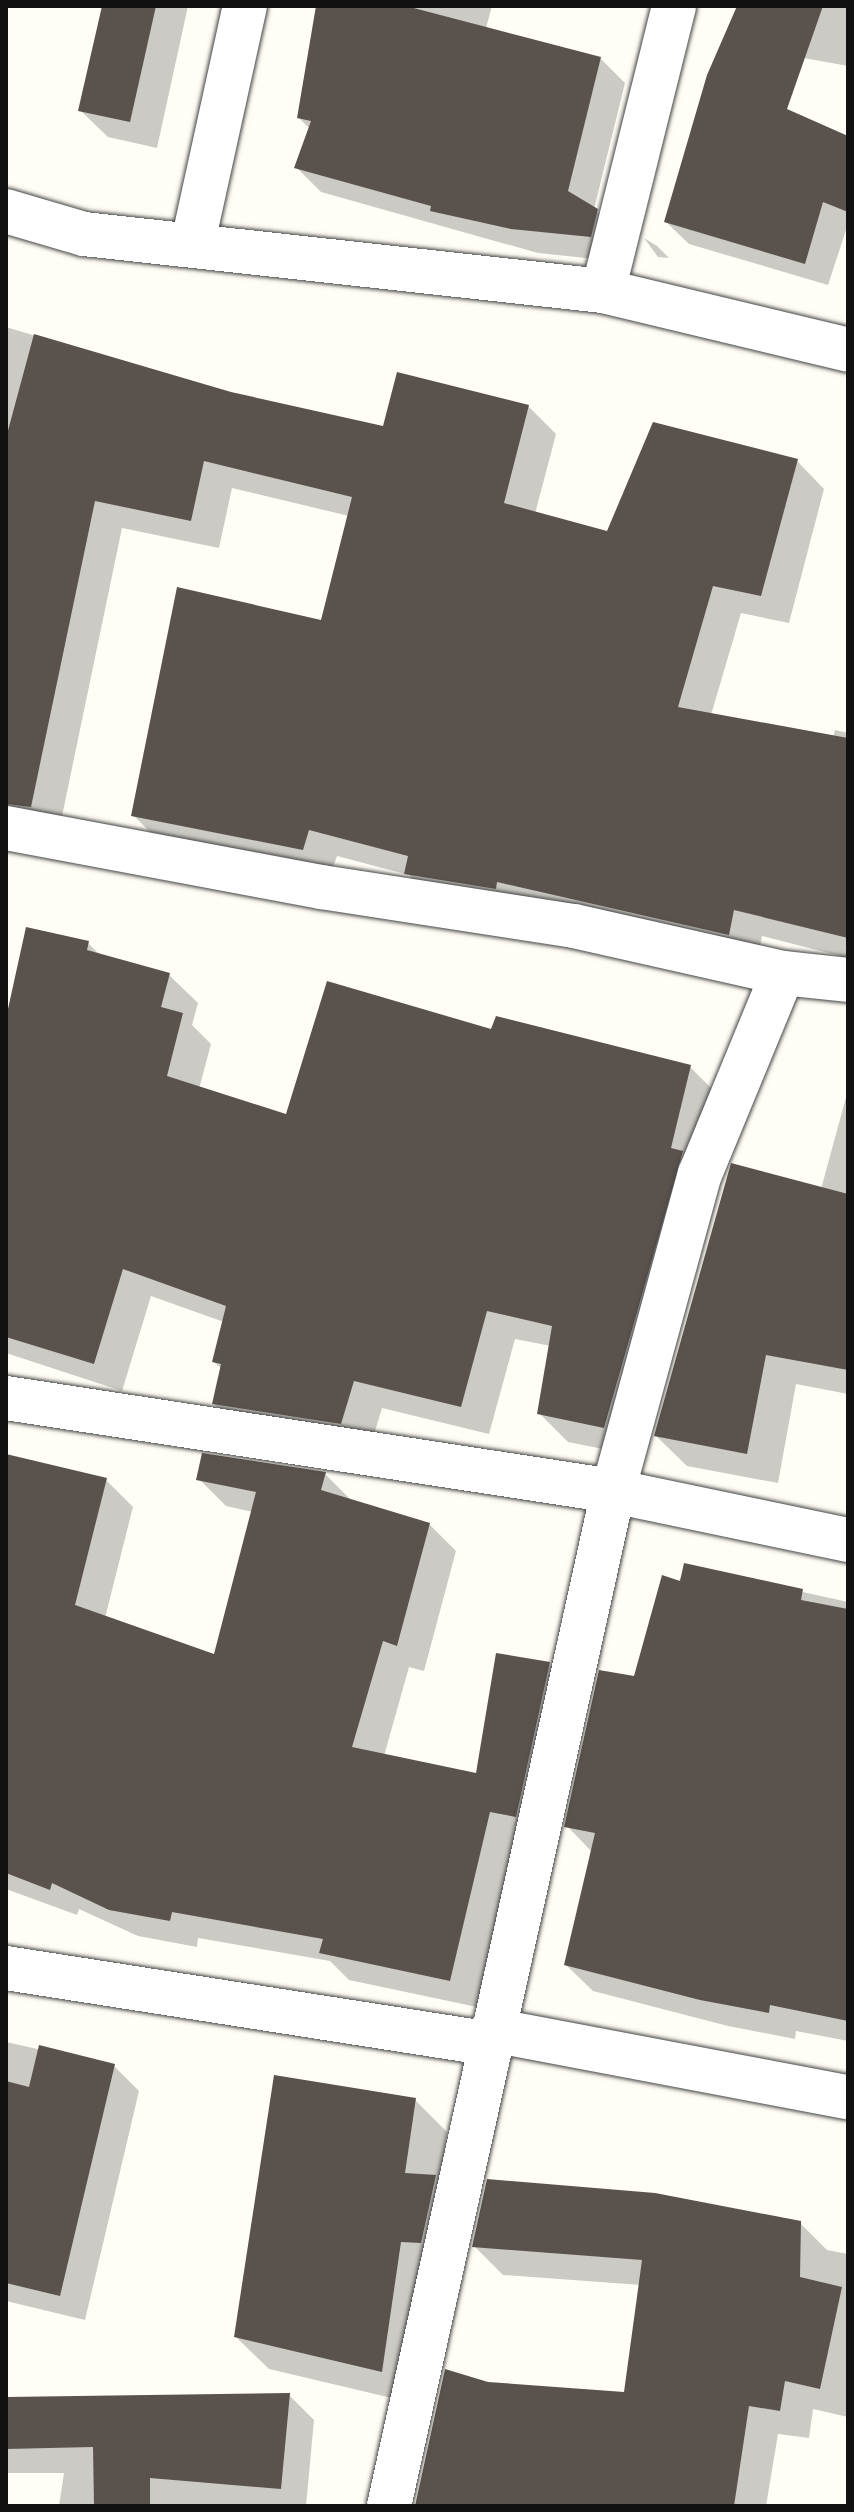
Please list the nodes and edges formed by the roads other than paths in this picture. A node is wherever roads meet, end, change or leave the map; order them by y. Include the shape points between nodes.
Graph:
1 (245, 6) edge
2 (674, 6) edge
3 (6, 211) edge
4 (193, 242) junction
5 (603, 291) junction
6 (848, 350) edge
7 (6, 828) edge
8 (783, 973) junction
9 (848, 980) edge
10 (6, 1398) edge
11 (613, 1491) junction
12 (848, 1540) edge
13 (6, 1968) edge
14 (491, 2037) junction
15 (848, 2097) edge
16 (389, 2506) edge

1 - 4 street
2 - 5 street
3 - 4 street via 84,234
4 - 5 street
5 - 6 street
7 - 8 street via 322,887 574,926
8 - 9 street
8 - 11 street via 700,1174
10 - 11 street
11 - 12 street
11 - 14 street
13 - 14 street
14 - 15 street
14 - 16 street

